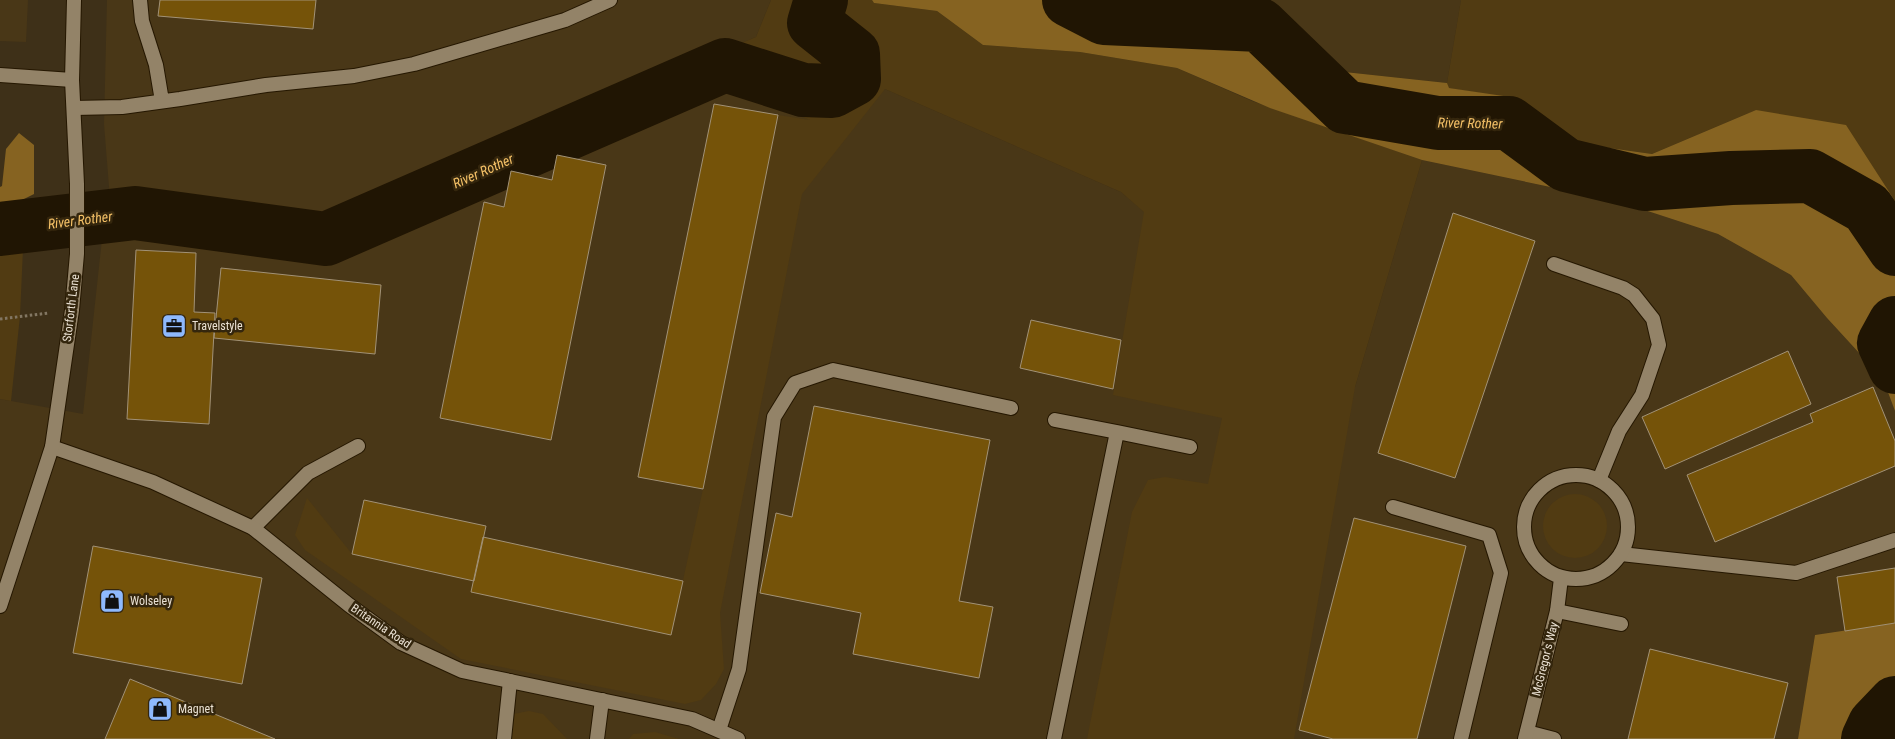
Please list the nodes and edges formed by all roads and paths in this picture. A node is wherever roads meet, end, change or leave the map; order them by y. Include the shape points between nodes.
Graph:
1 (74, 0) edge
2 (140, 0) edge
3 (610, 0) edge
4 (0, 75) edge
5 (72, 80) junction
6 (162, 101) junction
7 (74, 108) junction
8 (1554, 264) dead end
9 (72, 310) junction
10 (0, 318) edge
11 (1011, 408) dead end
12 (1055, 420) dead end
13 (1117, 432) junction
14 (358, 446) dead end
15 (52, 447) junction
16 (1190, 447) dead end
17 (1599, 480) junction
18 (1393, 507) dead end
19 (253, 528) junction
20 (1895, 540) edge
21 (1621, 554) junction
22 (1561, 578) junction
23 (0, 606) edge
24 (1557, 611) junction
25 (1621, 624) dead end
26 (510, 681) junction
27 (602, 700) junction
28 (719, 730) junction
29 (1526, 735) edge
30 (504, 739) edge
31 (597, 739) edge
32 (738, 739) edge
33 (1054, 739) edge
34 (1460, 739) edge
35 (1554, 739) edge

1 - 5 street, Storforth Lane
2 - 6 street via 142,21 156,65
3 - 6 street via 565,20 414,64 354,76
4 - 5 street
5 - 7 street, Storforth Lane
6 - 7 street via 122,107
7 - 9 street, Storforth Lane via 77,254
8 - 17 street via 1623,288 1634,295 1653,319 1659,345 1642,395 1619,432
9 - 10 path
9 - 15 street, Storforth Lane
11 - 28 street via 832,370 795,383 774,416 738,669
12 - 13 street
13 - 16 street
13 - 33 street
14 - 19 street via 308,473
15 - 19 street, Britannia Road via 153,482
15 - 23 street, Storforth Lane
17 - 21 street via 1613,490 1623,504 1628,520 1628,538
17 - 22 street via 1582,475 1564,476 1548,482 1526,508 1523,526 1529,551 1546,571
18 - 34 street via 1490,535 1501,573
19 - 26 street, Britannia Road via 401,643 462,671
20 - 21 street via 1796,573
21 - 22 street via 1610,568 1595,576 1578,580
22 - 24 street, McGregor's Way
24 - 25 street
24 - 29 street, McGregor's Way
26 - 27 street, Britannia Road
26 - 30 street
27 - 28 street, Britannia Road via 692,719
27 - 31 street
28 - 32 street, Britannia Road
29 - 35 street

